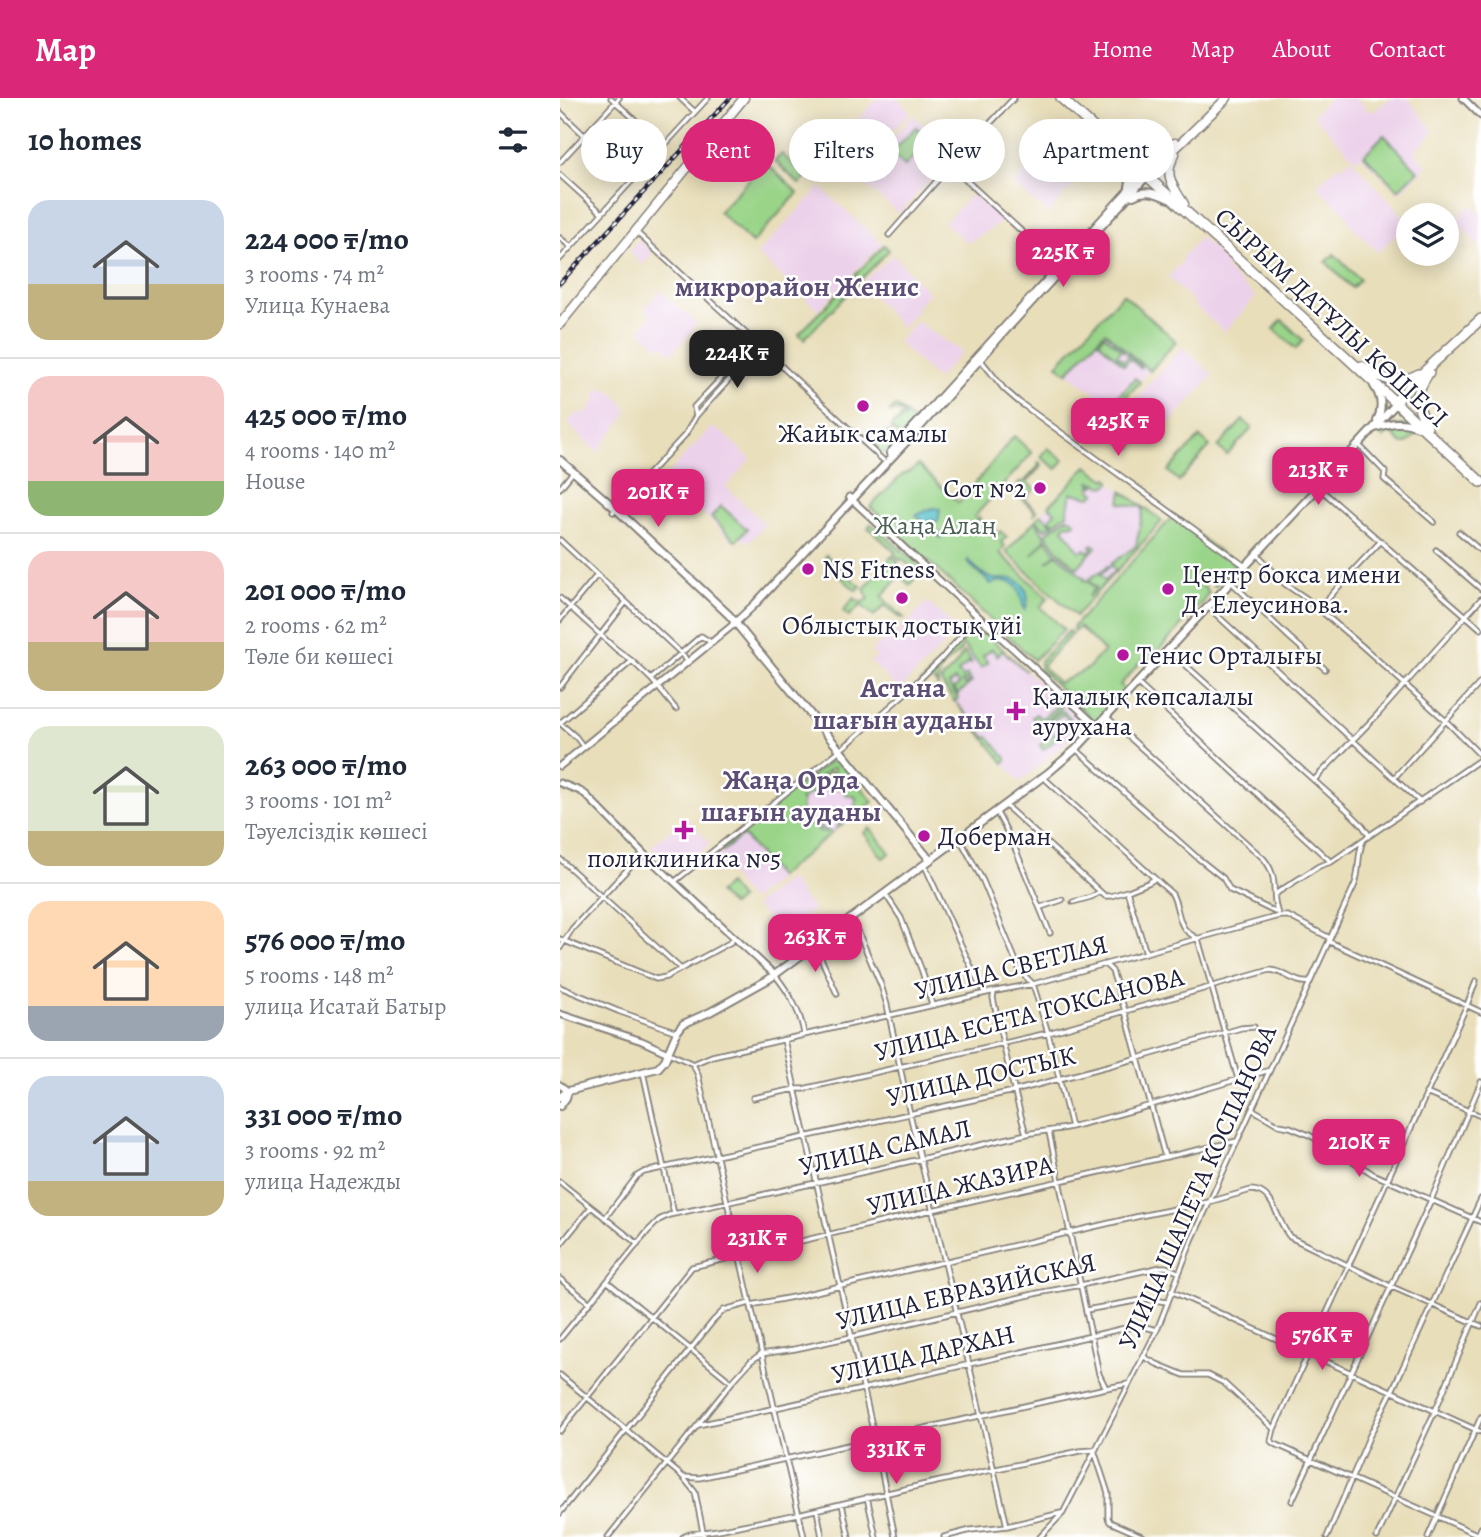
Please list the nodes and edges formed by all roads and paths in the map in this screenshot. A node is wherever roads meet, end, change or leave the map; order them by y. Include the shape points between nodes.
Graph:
1 (680, 98) edge
2 (708, 98) edge
3 (744, 98) edge
4 (1014, 98) edge
5 (1064, 98) edge
6 (1221, 98) edge
7 (1227, 98) edge
8 (1463, 98) edge
9 (615, 99) edge
10 (560, 112) edge
11 (695, 112) junction
12 (1481, 116) edge
13 (598, 119) edge
14 (636, 119) edge
15 (994, 119) edge
16 (1087, 119) edge
17 (581, 133) edge
18 (1187, 137) junction
19 (581, 139) edge
20 (667, 143) edge
21 (1175, 143) edge
22 (1174, 149) edge
23 (560, 162) edge
24 (560, 176) edge
25 (631, 182) edge
26 (936, 182) edge
27 (968, 182) edge
28 (1131, 182) edge
29 (1139, 182) edge
30 (1157, 182) edge
31 (1124, 199) junction
32 (1182, 205) junction
33 (602, 213) junction
34 (635, 231) junction
35 (889, 234) dead end
36 (560, 238) edge
37 (571, 247) junction
38 (560, 258) edge
39 (1061, 267) junction
40 (1481, 319) edge
41 (560, 324) edge
42 (1477, 326) edge
43 (755, 342) junction
44 (760, 346) junction
45 (1448, 352) junction
46 (978, 358) junction
47 (1359, 366) junction
48 (1427, 371) junction
49 (1397, 403) junction
50 (696, 416) junction
51 (1426, 428) junction
52 (1373, 429) junction
53 (1358, 444) junction
54 (885, 461) junction
55 (560, 462) edge
56 (573, 472) junction
57 (1481, 476) edge
58 (1481, 482) edge
59 (1319, 487) junction
60 (560, 488) edge
61 (850, 498) junction
62 (614, 510) junction
63 (1434, 522) dead end
64 (1459, 532) dead end
65 (560, 540) edge
66 (1381, 541) junction
67 (1436, 550) dead end
68 (1481, 551) edge
69 (1256, 554) junction
70 (1245, 566) junction
71 (597, 575) junction
72 (1231, 582) junction
73 (1481, 589) edge
74 (560, 598) edge
75 (1481, 599) edge
76 (626, 602) junction
77 (570, 607) junction
78 (1208, 607) junction
79 (1319, 609) junction
80 (978, 616) junction
81 (1466, 616) junction
82 (560, 620) edge
83 (734, 623) junction
84 (1481, 629) edge
85 (600, 635) junction
86 (709, 641) junction
87 (1169, 650) junction
88 (681, 653) junction
89 (632, 661) junction
90 (687, 661) junction
91 (1325, 669) dead end
92 (1481, 682) edge
93 (1138, 684) junction
94 (1403, 684) junction
95 (656, 686) junction
96 (560, 687) edge
97 (676, 709) dead end
98 (1107, 717) junction
99 (1446, 721) junction
100 (560, 723) edge
101 (1098, 727) junction
102 (1352, 740) junction
103 (582, 745) junction
104 (1076, 750) junction
105 (838, 751) junction
106 (1481, 757) edge
107 (560, 765) edge
108 (1043, 777) junction
109 (1394, 778) junction
110 (1314, 780) junction
111 (560, 783) edge
112 (1420, 802) junction
113 (1005, 804) junction
114 (996, 811) junction
115 (1369, 835) junction
116 (960, 839) junction
117 (1363, 841) junction
118 (643, 854) junction
119 (560, 859) edge
120 (927, 862) junction
121 (1331, 862) junction
122 (1154, 879) junction
123 (674, 882) junction
124 (1128, 891) junction
125 (1100, 892) junction
126 (885, 893) junction
127 (1275, 894) junction
128 (602, 897) junction
129 (1062, 900) dead end
130 (1073, 902) dead end
131 (1040, 908) junction
132 (1278, 914) junction
133 (852, 918) junction
134 (1050, 933) dead end
135 (562, 939) edge
136 (734, 939) junction
137 (1198, 939) junction
138 (1330, 942) junction
139 (815, 945) junction
140 (560, 948) edge
141 (1146, 953) junction
142 (1105, 964) junction
143 (680, 968) junction
144 (775, 975) junction
145 (1476, 981) dead end
146 (1310, 982) junction
147 (1032, 984) junction
148 (560, 987) edge
149 (1211, 987) junction
150 (994, 992) junction
151 (837, 993) dead end
152 (986, 993) junction
153 (932, 1005) junction
154 (1467, 1005) junction
155 (1125, 1011) junction
156 (1481, 1012) edge
157 (560, 1014) edge
158 (890, 1016) junction
159 (1254, 1027) dead end
160 (677, 1032) junction
161 (1048, 1033) junction
162 (1225, 1033) junction
163 (804, 1035) junction
164 (784, 1040) junction
165 (1003, 1044) junction
166 (668, 1053) junction
167 (1138, 1058) junction
168 (693, 1064) junction
169 (900, 1068) junction
170 (1270, 1070) junction
171 (643, 1072) junction
172 (1059, 1079) junction
173 (1238, 1079) junction
174 (1481, 1082) edge
175 (560, 1085) edge
176 (794, 1089) junction
177 (568, 1091) junction
178 (1014, 1091) junction
179 (1426, 1093) junction
180 (560, 1097) edge
181 (753, 1098) dead end
182 (1151, 1105) junction
183 (560, 1106) edge
184 (1252, 1110) junction
185 (1468, 1110) junction
186 (910, 1114) junction
187 (1481, 1116) edge
188 (1071, 1127) junction
189 (1049, 1132) junction
190 (1026, 1134) junction
191 (806, 1136) junction
192 (1237, 1141) junction
193 (716, 1156) junction
194 (1165, 1157) junction
195 (921, 1160) junction
196 (664, 1167) junction
197 (1387, 1181) junction
198 (560, 1182) edge
199 (817, 1182) junction
200 (1059, 1182) junction
201 (1481, 1199) edge
202 (1431, 1200) junction
203 (727, 1202) junction
204 (1209, 1202) junction
205 (591, 1207) junction
206 (932, 1210) junction
207 (674, 1214) junction
208 (605, 1218) junction
209 (1473, 1218) junction
210 (1481, 1222) edge
211 (1070, 1233) junction
212 (828, 1235) junction
213 (638, 1244) junction
214 (560, 1245) edge
215 (740, 1256) junction
216 (945, 1262) junction
217 (1349, 1266) junction
218 (1178, 1272) junction
219 (560, 1279) edge
220 (608, 1282) junction
221 (1081, 1285) junction
222 (1390, 1286) junction
223 (839, 1287) junction
224 (1171, 1292) junction
225 (1168, 1302) junction
226 (590, 1303) junction
227 (1481, 1303) edge
228 (751, 1304) junction
229 (1433, 1304) junction
230 (1086, 1310) junction
231 (957, 1311) junction
232 (650, 1317) junction
233 (1472, 1322) junction
234 (1481, 1326) edge
235 (1157, 1330) junction
236 (851, 1337) junction
237 (1092, 1337) junction
238 (560, 1339) edge
239 (691, 1349) junction
240 (1309, 1353) junction
241 (761, 1354) junction
242 (1144, 1356) junction
243 (970, 1364) junction
244 (1351, 1372) junction
245 (560, 1375) edge
246 (732, 1382) junction
247 (1128, 1384) junction
248 (1106, 1388) junction
249 (862, 1389) junction
250 (1392, 1391) junction
251 (587, 1397) junction
252 (774, 1408) junction
253 (1435, 1410) junction
254 (982, 1416) junction
255 (1481, 1417) edge
256 (698, 1425) junction
257 (1274, 1429) junction
258 (1475, 1429) junction
259 (626, 1430) junction
260 (560, 1431) edge
261 (1481, 1432) edge
262 (875, 1439) junction
263 (1094, 1450) junction
264 (785, 1458) junction
265 (1312, 1459) junction
266 (667, 1463) junction
267 (994, 1469) junction
268 (683, 1477) junction
269 (1352, 1477) junction
270 (885, 1494) junction
271 (867, 1497) junction
272 (1395, 1497) junction
273 (1293, 1501) dead end
274 (842, 1504) junction
275 (817, 1510) junction
276 (560, 1513) edge
277 (1063, 1513) junction
278 (798, 1514) junction
279 (1437, 1516) junction
280 (1007, 1526) junction
281 (1481, 1528) edge
282 (703, 1535) edge
283 (1480, 1536) edge
284 (608, 1537) edge
285 (683, 1537) edge
286 (804, 1537) edge
287 (822, 1537) edge
288 (849, 1537) edge
289 (876, 1537) edge
290 (895, 1537) edge
291 (944, 1537) edge
292 (1040, 1537) edge
293 (1144, 1537) edge
294 (1327, 1537) edge
295 (1377, 1537) edge
296 (1428, 1537) edge

1 - 11 street
2 - 11 street
3 - 34 main road
4 - 15 street
5 - 16 highway, СЫРЫМ ДАТҰЛЫ КӨШЕСІ
6 - 21 main road
7 - 18 main road
8 - 12 street
9 - 13 street
9 - 14 street
10 - 17 street
11 - 20 street
18 - 22 main road
18 - 32 main road via 1171,161 1169,173
19 - 23 street
24 - 33 street
25 - 33 street
26 - 35 street
27 - 39 street
28 - 31 main road
29 - 31 main road
30 - 32 highway, СЫРЫМ ДАТҰЛЫ КӨШЕСІ
31 - 32 main road via 1151,192
31 - 39 main road
32 - 47 highway, СЫРЫМ ДАТҰЛЫ КӨШЕСІ
33 - 37 street
34 - 41 main road
34 - 43 street
36 - 37 street
37 - 38 street
39 - 46 main road
40 - 42 highway
42 - 45 highway
42 - 45 highway
43 - 44 street
43 - 50 street via 694,407
44 - 50 street
44 - 54 street
45 - 48 highway
46 - 54 main road
46 - 70 street via 1017,400
47 - 48 highway via 1397,382
47 - 49 highway, СЫРЫМ ДАТҰЛЫ КӨШЕСІ
47 - 52 main road via 1381,400
48 - 49 highway
48 - 51 highway via 1417,399
49 - 51 highway, СЫРЫМ ДАТҰЛЫ КӨШЕСІ
49 - 52 main road
50 - 62 street via 685,435
51 - 52 main road via 1400,422
51 - 57 highway, СЫРЫМ ДАТҰЛЫ КӨШЕСІ
51 - 58 highway, СЫРЫМ ДАТҰЛЫ КӨШЕСІ
52 - 53 main road
53 - 59 main road
53 - 63 street via 1385,472 1384,479
54 - 61 main road
55 - 56 main road
56 - 60 street
56 - 62 main road
59 - 66 street
59 - 69 main road
61 - 80 street
61 - 83 main road
62 - 83 main road
64 - 68 street
65 - 71 street
66 - 79 street
66 - 81 street
67 - 73 street
69 - 70 main road
69 - 79 street
70 - 72 main road
71 - 76 street
71 - 77 street
72 - 78 main road
72 - 91 street
74 - 77 street
75 - 81 street
76 - 85 street
76 - 88 street
77 - 82 street
77 - 85 street
78 - 87 main road
78 - 102 street
79 - 94 street
80 - 101 street
80 - 105 street via 922,678
81 - 84 street
81 - 94 street
83 - 86 street
83 - 90 street
83 - 105 main road
85 - 89 street
85 - 96 street
86 - 88 street via 701,636
86 - 90 street
87 - 93 main road
87 - 110 street
88 - 90 street
88 - 95 street
89 - 95 street
89 - 100 street
90 - 95 street
92 - 99 street
93 - 98 main road
93 - 121 street
94 - 99 street
94 - 102 street
95 - 97 street
95 - 103 street
95 - 107 street
98 - 101 main road
98 - 127 street via 1264,859
99 - 106 street
99 - 109 street
100 - 103 street
101 - 104 main road
102 - 109 street
102 - 110 street
103 - 107 street
104 - 108 main road
104 - 132 street via 1223,878 1230,890
105 - 120 main road
105 - 123 street
106 - 112 street
108 - 113 main road
108 - 122 street
109 - 112 street
110 - 115 street
111 - 118 street via 585,794
112 - 115 street
113 - 114 main road
113 - 125 street
114 - 116 main road
114 - 131 street
115 - 117 street
116 - 120 main road
116 - 147 street via 983,881 1020,971
117 - 121 street
117 - 138 street, УЛИЦА ШАПЕТА КОСПАНОВА via 1355,884
118 - 123 street
118 - 128 street
119 - 128 street
120 - 126 main road
120 - 152 street
121 - 127 street
122 - 124 street
122 - 137 street via 1172,894 1180,921
123 - 136 street
124 - 125 street via 1111,896
124 - 141 street
125 - 130 street
126 - 133 main road
126 - 153 street via 901,918
127 - 132 street
128 - 135 street
128 - 143 street
129 - 131 street
131 - 134 street
132 - 137 street, УЛИЦА СВЕТЛАЯ
132 - 138 street
133 - 139 main road
133 - 158 street
135 - 140 street
135 - 143 street via 656,979
136 - 143 street
136 - 144 street
137 - 141 street, УЛИЦА СВЕТЛАЯ
137 - 149 street
138 - 146 street, УЛИЦА ШАПЕТА КОСПАНОВА
138 - 154 street
139 - 144 main road
139 - 151 street
141 - 142 street, УЛИЦА СВЕТЛАЯ
142 - 147 street, УЛИЦА СВЕТЛАЯ
142 - 155 street via 1112,971
144 - 160 main road via 688,1021
144 - 163 street via 793,1002
145 - 154 street
146 - 149 street, УЛИЦА ЕСЕТА ТОКСАНОВА via 1301,983 1270,970
146 - 170 street, УЛИЦА ШАПЕТА КОСПАНОВА
147 - 150 street, УЛИЦА СВЕТЛАЯ
147 - 161 street
148 - 160 street
149 - 155 street, УЛИЦА ЕСЕТА ТОКСАНОВА
149 - 162 street
150 - 152 street, УЛИЦА СВЕТЛАЯ
150 - 165 street
152 - 153 street, УЛИЦА СВЕТЛАЯ
153 - 158 street, УЛИЦА СВЕТЛАЯ
154 - 156 street
154 - 179 street
155 - 161 street, УЛИЦА ЕСЕТА ТОКСАНОВА
155 - 167 street
157 - 166 street
158 - 163 street, УЛИЦА СВЕТЛАЯ
158 - 169 street
159 - 162 street, УЛИЦА ДОСТЫК
160 - 166 main road
161 - 165 street, УЛИЦА ЕСЕТА ТОКСАНОВА
161 - 172 street
162 - 167 street, УЛИЦА ДОСТЫК
162 - 173 street
163 - 164 street, УЛИЦА СВЕТЛАЯ
164 - 168 street, УЛИЦА СВЕТЛАЯ
164 - 176 street
165 - 169 street, УЛИЦА ЕСЕТА ТОКСАНОВА
165 - 178 street
166 - 168 street
166 - 171 main road via 658,1068
167 - 172 street, УЛИЦА ДОСТЫК
167 - 182 street
168 - 193 street
169 - 176 street, УЛИЦА ЕСЕТА ТОКСАНОВА
169 - 186 street
170 - 173 street, УЛИЦА САМАЛ
170 - 184 street, УЛИЦА ШАПЕТА КОСПАНОВА
171 - 177 main road
171 - 196 street
172 - 178 street, УЛИЦА ДОСТЫК
172 - 188 street
173 - 182 street, УЛИЦА САМАЛ
174 - 185 street
175 - 177 street
176 - 181 street, УЛИЦА ЕСЕТА ТОКСАНОВА
176 - 191 street
177 - 180 main road
177 - 183 main road
178 - 186 street, УЛИЦА ДОСТЫК
178 - 190 street
179 - 185 street
179 - 197 street
182 - 188 street, УЛИЦА САМАЛ
182 - 194 street
184 - 192 street, УЛИЦА ШАПЕТА КОСПАНОВА
184 - 197 street via 1333,1148
185 - 187 street
185 - 202 street
186 - 191 street, УЛИЦА ДОСТЫК
186 - 195 street
188 - 189 street, УЛИЦА САМАЛ
189 - 190 street, УЛИЦА САМАЛ
189 - 200 street
190 - 195 street, УЛИЦА САМАЛ
191 - 193 street, УЛИЦА ДОСТЫК
191 - 199 street
192 - 194 street, УЛИЦА ЖАЗИРА
192 - 204 street, УЛИЦА ШАПЕТА КОСПАНОВА
193 - 196 street, УЛИЦА ДОСТЫК
193 - 203 street
194 - 200 street, УЛИЦА ЖАЗИРА
195 - 199 street, УЛИЦА САМАЛ
195 - 206 street
196 - 207 street
196 - 208 street, УЛИЦА ДОСТЫК via 638,1175
197 - 202 street
197 - 217 street
198 - 205 street
199 - 203 street, УЛИЦА САМАЛ
199 - 212 street
200 - 206 street, УЛИЦА ЖАЗИРА
200 - 211 street
201 - 209 street
202 - 209 street
202 - 222 street
203 - 207 street, УЛИЦА САМАЛ
203 - 215 street
204 - 211 street
204 - 217 street via 1258,1190 1290,1237
204 - 218 street, УЛИЦА ШАПЕТА КОСПАНОВА
205 - 208 street
205 - 214 street
206 - 212 street, УЛИЦА ЖАЗИРА
206 - 216 street
207 - 213 street, УЛИЦА САМАЛ via 659,1220
208 - 213 street
209 - 210 street
209 - 229 street
211 - 216 street
211 - 221 street
212 - 215 street, УЛИЦА ЖАЗИРА
212 - 223 street
213 - 220 street, УЛИЦА САМАЛ
215 - 228 street
215 - 232 street, УЛИЦА ЖАЗИРА via 692,1267
216 - 223 street
216 - 231 street
217 - 222 street
217 - 240 street
218 - 221 street, УЛИЦА ЕВРАЗИЙСКАЯ via 1161,1266
218 - 224 street, УЛИЦА ШАПЕТА КОСПАНОВА
219 - 226 street
220 - 226 street, УЛИЦА САМАЛ
220 - 232 street
221 - 230 street
221 - 231 street, УЛИЦА ЕВРАЗИЙСКАЯ
222 - 229 street
222 - 244 street
223 - 228 street
223 - 236 street
224 - 225 street, УЛИЦА ШАПЕТА КОСПАНОВА
224 - 240 street
225 - 230 street via 1147,1299
225 - 235 street, УЛИЦА ШАПЕТА КОСПАНОВА
226 - 238 street, УЛИЦА САМАЛ
227 - 233 street
228 - 239 street via 724,1310
228 - 241 street
229 - 233 street
229 - 250 street
230 - 237 street
231 - 236 street, УЛИЦА ЕВРАЗИЙСКАЯ
231 - 243 street
232 - 239 street
232 - 251 street, УЛИЦА ЖАЗИРА
233 - 234 street
233 - 253 street
235 - 237 street, УЛИЦА ДАРХАН via 1141,1326
235 - 242 street, УЛИЦА ШАПЕТА КОСПАНОВА
236 - 241 street, УЛИЦА ЕВРАЗИЙСКАЯ
236 - 249 street
237 - 243 street, УЛИЦА ДАРХАН
237 - 248 street
239 - 246 street
239 - 259 street
240 - 244 street
240 - 257 street
241 - 246 street
241 - 252 street
242 - 247 street, УЛИЦА ШАПЕТА КОСПАНОВА
242 - 257 street via 1184,1375 1208,1375 1224,1383
243 - 249 street, УЛИЦА ДАРХАН
243 - 254 street
244 - 250 street
244 - 265 street
245 - 251 street
246 - 256 street
247 - 248 street
247 - 263 street, УЛИЦА ШАПЕТА КОСПАНОВА
248 - 254 street
249 - 252 street, УЛИЦА ДАРХАН
249 - 262 street
250 - 253 street
250 - 269 street
251 - 259 street
251 - 260 street, УЛИЦА ЖАЗИРА
252 - 256 street, УЛИЦА ДАРХАН
252 - 264 street
253 - 258 street
253 - 272 street
254 - 262 street
254 - 267 street
255 - 258 street
256 - 266 street
257 - 265 street via 1273,1443
258 - 261 street
258 - 279 street
259 - 266 street
259 - 276 street
262 - 264 street
262 - 270 street
263 - 267 street
263 - 277 street, УЛИЦА ШАПЕТА КОСПАНОВА
263 - 293 street via 1108,1493 1110,1522
264 - 268 street via 699,1478
264 - 278 street
265 - 269 street
265 - 273 street
266 - 268 street
266 - 284 street
267 - 270 street
267 - 280 street
268 - 282 street via 695,1492
269 - 272 street
269 - 294 street
270 - 271 street
270 - 290 street
271 - 274 street
271 - 289 street
272 - 279 street
272 - 295 street
274 - 275 street
274 - 288 street
275 - 278 street
275 - 287 street
277 - 280 street
277 - 292 street, УЛИЦА ШАПЕТА КОСПАНОВА
278 - 282 street
278 - 286 street
279 - 283 street
279 - 296 street
280 - 291 street
281 - 283 street
282 - 285 street

